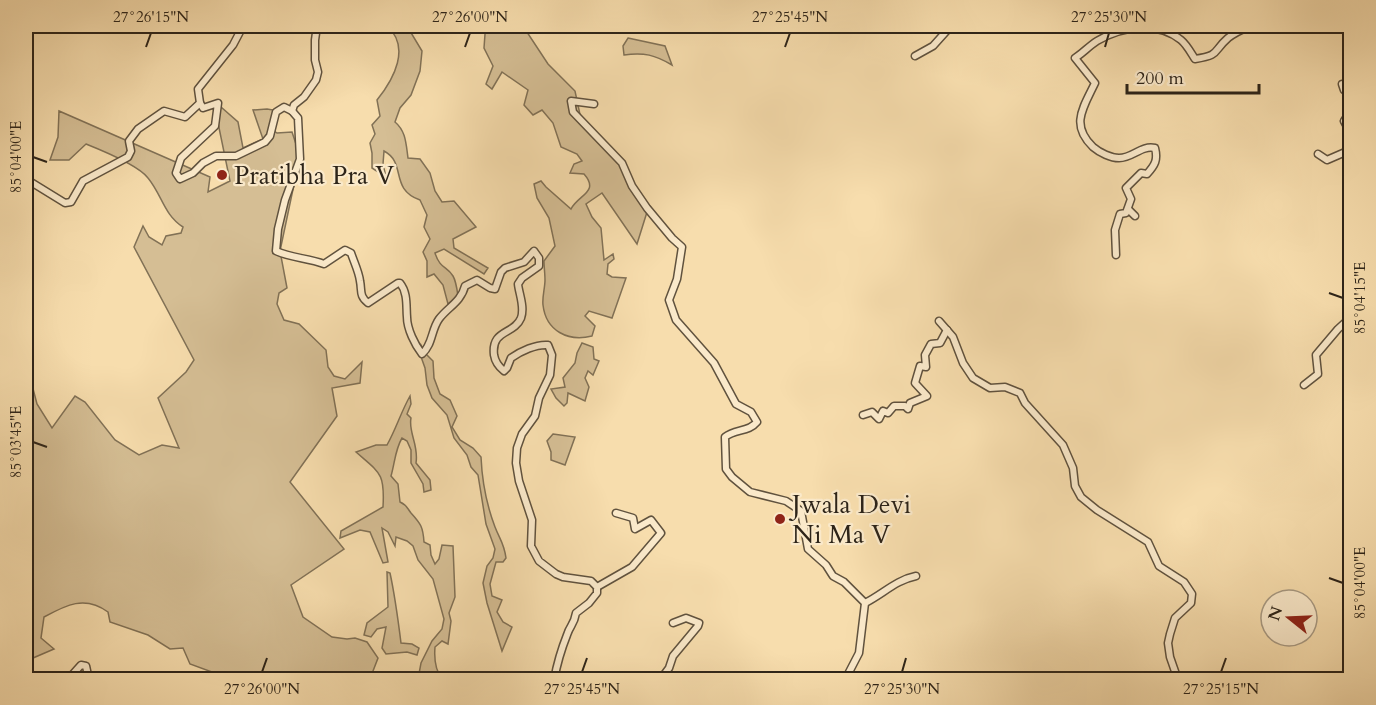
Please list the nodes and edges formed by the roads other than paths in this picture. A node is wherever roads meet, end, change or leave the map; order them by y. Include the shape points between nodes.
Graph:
1 (243, 26) edge
2 (317, 26) edge
3 (951, 26) edge
4 (1250, 26) edge
5 (915, 56) dead end
6 (1342, 84) dead end
7 (1350, 94) edge
8 (200, 103) junction
9 (594, 104) dead end
10 (292, 111) junction
11 (1350, 112) edge
12 (1350, 132) edge
13 (1350, 150) edge
14 (1318, 154) dead end
15 (26, 179) edge
16 (1128, 209) junction
17 (1135, 216) dead end
18 (1116, 255) dead end
19 (1350, 318) edge
20 (939, 321) dead end
21 (947, 330) junction
22 (1304, 386) dead end
23 (863, 415) dead end
24 (616, 513) dead end
25 (916, 576) dead end
26 (597, 587) junction
27 (865, 603) junction
28 (673, 623) dead end
29 (26, 674) edge
30 (37, 680) edge
31 (63, 680) edge
32 (89, 680) edge
33 (554, 680) edge
34 (660, 680) edge
35 (845, 680) edge
36 (1178, 680) edge

1 - 8 street via 198,89
2 - 10 street via 316,80
3 - 5 street via 933,46
4 - 16 street via 1227,39 1216,54 1205,58 1195,59 1183,41 1156,27 1126,29 1096,41 1075,58 1095,83 1079,121 1083,136 1102,154 1120,158 1147,146 1155,148 1155,165 1126,188 1131,199
6 - 7 street
8 - 10 street via 203,108 218,103 215,126 181,158 176,173 180,179 216,156 236,156 265,142 276,112 284,107
8 - 15 street via 185,117 164,111 138,129 129,141 128,157 83,181 71,202 65,203
9 - 27 street via 570,101 573,112 622,163 647,208 682,247 669,300 676,320 714,363 736,404 751,412 757,422 725,436 726,469 750,492 786,501 801,511 808,549
10 - 26 street via 298,118 300,159 285,200 276,251 324,264 345,250 351,253 362,298 368,303 400,284 405,289 416,347 422,354 431,343 437,321 462,297 465,286 477,280 495,289 505,268 524,262 534,251 539,258 539,266 518,284 522,317 494,343 495,357 504,371 517,354 542,344 551,348 548,381 536,416 517,448 519,481 531,520 531,546 539,561 556,574 591,581
11 - 12 street via 1344,121
13 - 14 street via 1327,160
16 - 17 street
16 - 18 street via 1120,214 1115,230
19 - 22 street via 1316,355 1318,374
20 - 21 street
21 - 23 street via 940,343 931,344 925,355 926,367 920,366 915,383 927,396 910,403 908,409 894,406 888,413 883,411 879,419 872,412
21 - 36 street via 973,378 990,388 1005,387 1020,393 1025,404 1063,445 1082,497 1148,542 1159,566 1184,582 1192,594 1191,603 1175,618 1168,643
24 - 26 street via 633,518 635,529 651,520 661,533 632,567
25 - 27 street via 897,582
26 - 33 street via 589,603 576,613 558,658
27 - 35 street via 860,653
28 - 34 street via 686,618 699,623
29 - 30 street
31 - 32 street via 81,665 86,666

